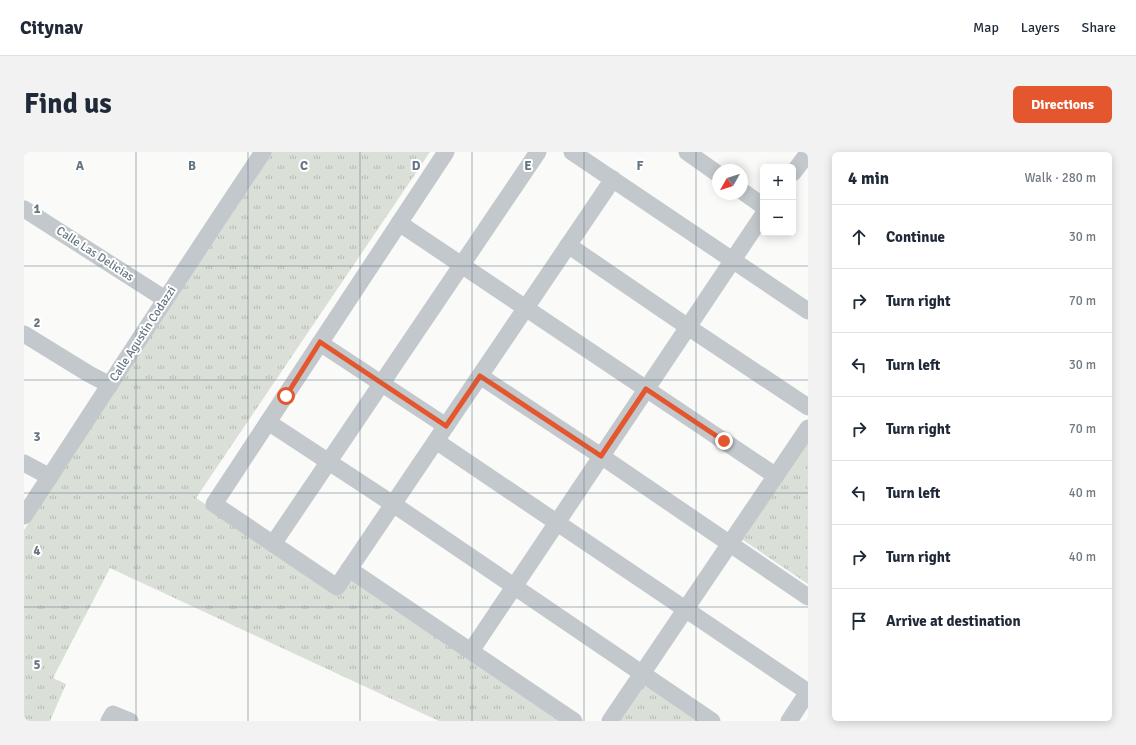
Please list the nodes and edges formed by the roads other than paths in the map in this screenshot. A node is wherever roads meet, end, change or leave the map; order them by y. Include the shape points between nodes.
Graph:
1 (263, 152) edge
2 (446, 152) edge
3 (538, 152) edge
4 (572, 152) edge
5 (687, 152) edge
6 (805, 154) edge
7 (796, 169) edge
8 (712, 170) edge
9 (613, 179) junction
10 (748, 195) edge
11 (760, 204) edge
12 (24, 209) edge
13 (760, 220) edge
14 (399, 223) junction
15 (568, 245) junction
16 (733, 260) junction
17 (462, 265) junction
18 (165, 299) junction
19 (526, 307) junction
20 (808, 312) edge
21 (688, 327) junction
22 (24, 334) edge
23 (320, 342) junction
24 (480, 376) junction
25 (382, 384) junction
26 (110, 385) junction
27 (646, 389) junction
28 (808, 407) edge
29 (268, 422) junction
30 (446, 426) junction
31 (808, 428) edge
32 (436, 441) junction
33 (601, 456) junction
34 (329, 462) junction
35 (24, 463) edge
36 (776, 476) junction
37 (50, 477) junction
38 (393, 504) junction
39 (24, 516) edge
40 (557, 522) junction
41 (273, 544) junction
42 (730, 544) junction
43 (349, 569) junction
44 (514, 586) junction
45 (808, 597) edge
46 (685, 610) junction
47 (471, 651) junction
48 (642, 673) junction
49 (808, 692) edge
50 (109, 721) edge
51 (130, 721) edge
52 (574, 721) edge
53 (610, 721) edge
54 (712, 721) edge
55 (789, 721) edge

1 - 18 street, Calle Agustín Codazzi
2 - 14 street
3 - 17 street
4 - 9 street
5 - 8 street
6 - 7 street
9 - 15 street
9 - 16 street
10 - 11 street
12 - 18 street, Calle Las Delicias
13 - 16 street
14 - 17 street
14 - 23 street
15 - 19 street
15 - 21 street
16 - 20 street
16 - 21 street
17 - 19 street
17 - 25 street
18 - 26 street, Calle Agustín Codazzi
19 - 24 street
19 - 27 street
21 - 27 street
21 - 28 street
22 - 26 street
23 - 25 street
23 - 29 street
24 - 30 street
24 - 33 street
25 - 30 street
25 - 34 street
26 - 37 street, Calle Agustín Codazzi
27 - 33 street
27 - 36 street
29 - 34 street
29 - 41 street via 214,504
30 - 32 street
31 - 36 street
32 - 38 street
32 - 40 street
33 - 40 street
33 - 42 street
34 - 38 street
34 - 41 street
35 - 37 street
36 - 42 street
37 - 39 street, Calle Agustín Codazzi
38 - 43 street
38 - 44 street
40 - 44 street
40 - 46 street
41 - 43 street via 337,586
42 - 45 street
42 - 46 street
43 - 47 street
44 - 47 street
44 - 48 street
46 - 48 street
46 - 49 street
47 - 52 street
48 - 53 street
48 - 54 street
49 - 55 street
50 - 51 street via 113,714

